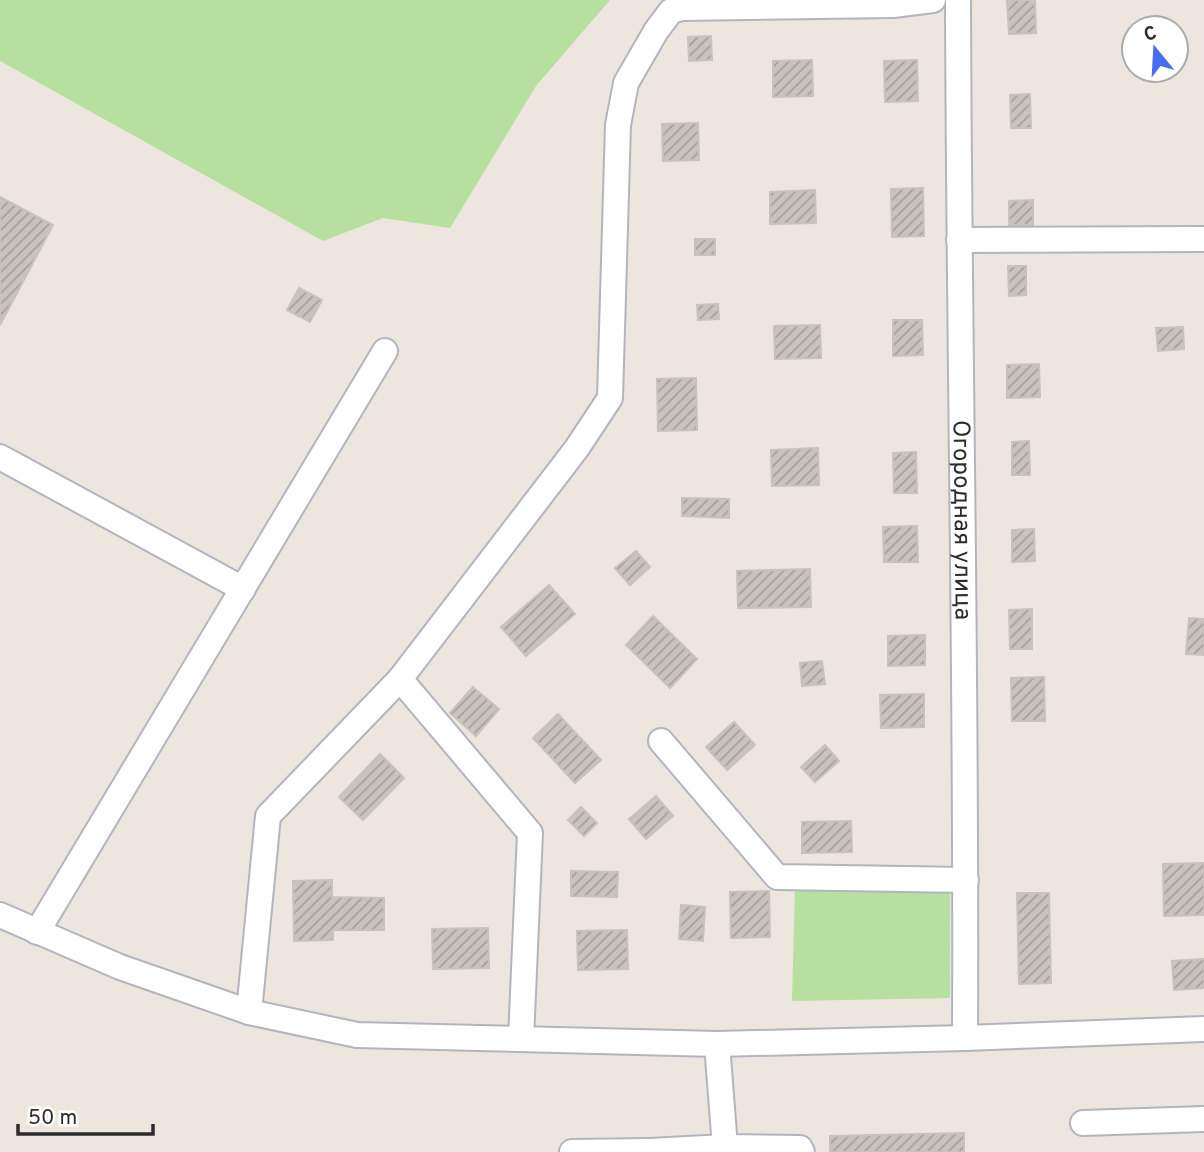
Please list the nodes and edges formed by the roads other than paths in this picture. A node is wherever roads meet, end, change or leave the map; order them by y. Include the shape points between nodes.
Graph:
1 (933, 0) edge
2 (958, 0) edge
3 (1204, 239) edge
4 (959, 240) junction
5 (386, 351) dead end
6 (0, 457) edge
7 (243, 589) junction
8 (400, 679) junction
9 (661, 741) dead end
10 (966, 880) junction
11 (0, 915) edge
12 (37, 932) junction
13 (249, 1012) junction
14 (1204, 1029) edge
15 (965, 1038) junction
16 (521, 1039) junction
17 (717, 1045) junction
18 (1204, 1119) edge
19 (1083, 1123) dead end
20 (725, 1150) edge
21 (650, 1151) edge
22 (572, 1152) edge
23 (802, 1152) edge

1 - 8 street via 893,5 693,6 671,11 626,83 618,125 610,398
2 - 4 street, Огородная улица
3 - 4 street
4 - 10 street, Огородная улица
5 - 7 street
6 - 7 street
7 - 12 street
8 - 13 street via 268,816
8 - 16 street via 530,833
9 - 10 street via 777,877
10 - 15 street, Огородная улица
11 - 12 street
12 - 13 street
13 - 16 street via 357,1035
14 - 15 street
15 - 17 street
16 - 17 street
17 - 20 street
18 - 19 street
20 - 21 street
20 - 23 street via 800,1148
21 - 22 street

